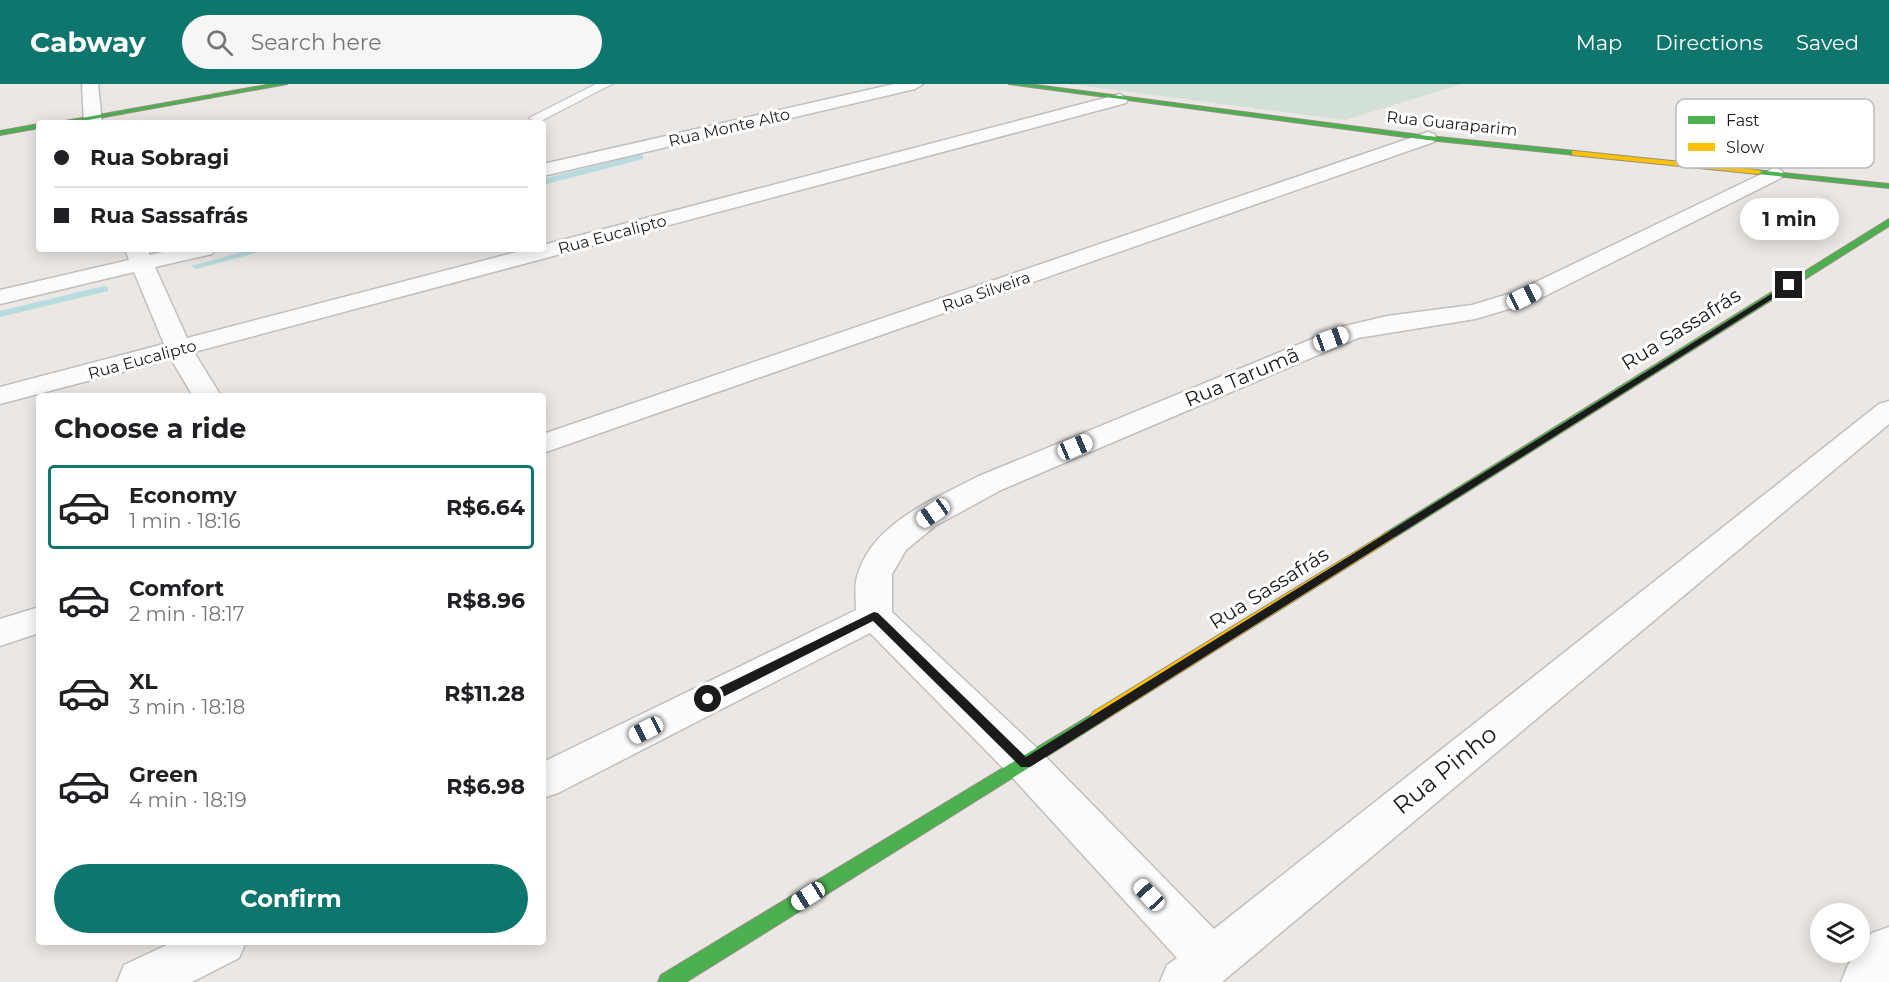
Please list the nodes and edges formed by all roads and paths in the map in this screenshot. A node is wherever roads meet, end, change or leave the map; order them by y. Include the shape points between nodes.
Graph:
1 (90, 84) edge
2 (284, 84) edge
3 (606, 84) edge
4 (915, 84) edge
5 (1012, 84) edge
6 (1120, 99) junction
7 (536, 118) dead end
8 (92, 120) edge
9 (36, 127) edge
10 (0, 133) edge
11 (1428, 138) junction
12 (1676, 164) edge
13 (1716, 168) edge
14 (546, 169) edge
15 (1774, 174) junction
16 (1889, 186) edge
17 (1889, 222) edge
18 (546, 251) edge
19 (176, 252) edge
20 (544, 252) edge
21 (138, 256) edge
22 (0, 297) edge
23 (179, 349) junction
24 (205, 393) edge
25 (0, 396) edge
26 (1889, 410) edge
27 (546, 443) edge
28 (874, 616) junction
29 (36, 620) edge
30 (0, 633) edge
31 (1025, 763) junction
32 (546, 780) edge
33 (216, 945) edge
34 (1889, 949) edge
35 (1198, 971) edge
36 (142, 982) edge
37 (668, 982) edge
38 (1866, 982) edge

1 - 8 street
2 - 8 street
3 - 7 lane
4 - 14 street, Rua Monte Alto
5 - 6 street, Rua Guaraparim
6 - 11 street, Rua Guaraparim
6 - 18 street, Rua Eucalipto
9 - 10 street
11 - 12 street, Rua Guaraparim
11 - 27 street, Rua Silveira
13 - 15 street, Rua Guaraparim
15 - 16 street, Rua Guaraparim
15 - 28 street, Rua Tarumã via 1524,297 1475,312 1350,332 990,483 933,513 887,551 874,576
17 - 31 street, Rua Sassafrás
19 - 21 street
20 - 23 street, Rua Eucalipto
21 - 22 street
21 - 23 street
23 - 24 street
23 - 25 street, Rua Eucalipto
26 - 35 street, Rua Pinho
28 - 31 street, Rua Pinho
28 - 32 street
29 - 30 street
31 - 35 street, Rua Pinho
31 - 37 street, Rua Sassafrás
33 - 36 street
34 - 38 street

